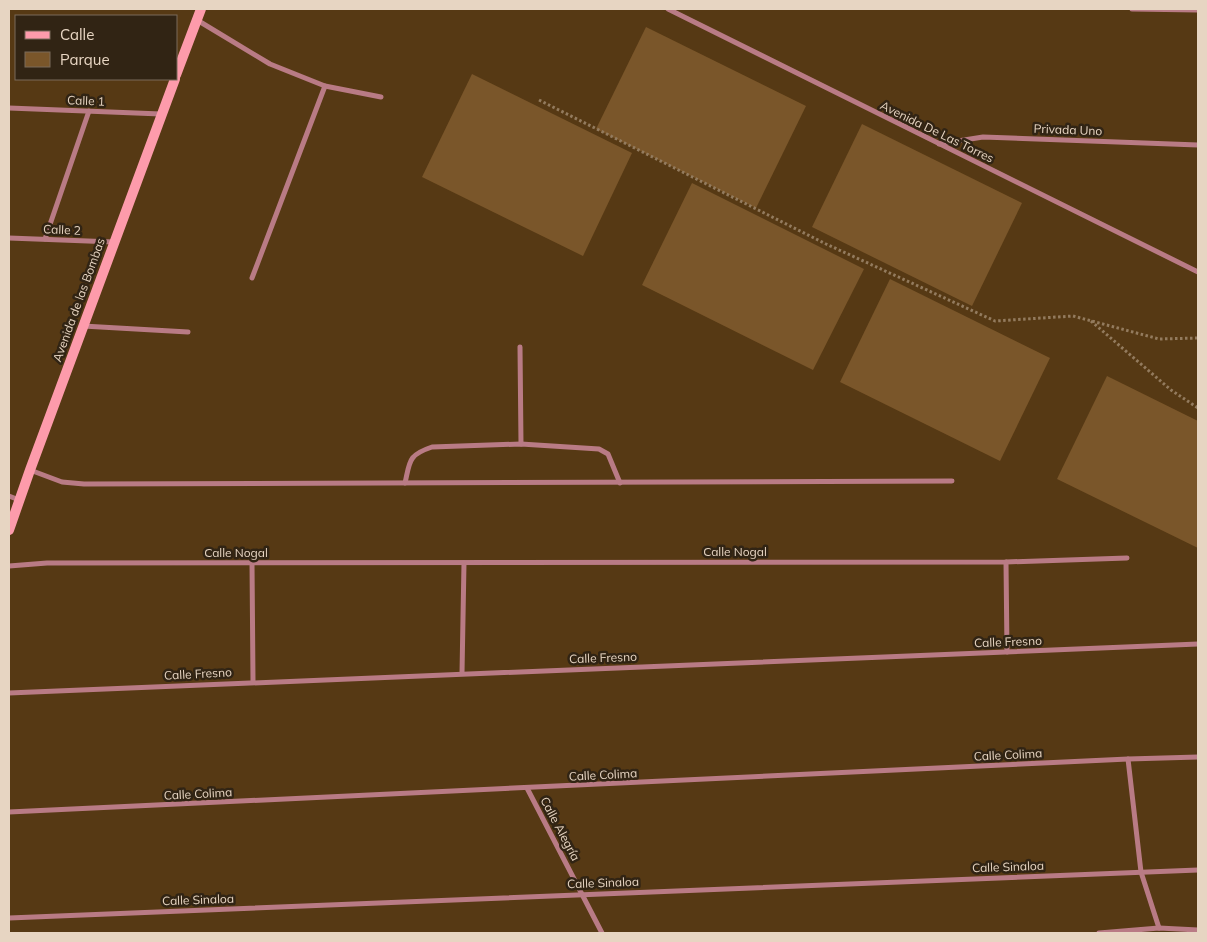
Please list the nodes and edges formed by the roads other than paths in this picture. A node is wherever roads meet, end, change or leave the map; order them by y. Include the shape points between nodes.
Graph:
1 (201, 9) edge
2 (672, 9) edge
3 (1132, 9) edge
4 (1198, 10) edge
5 (197, 20) junction
6 (178, 70) edge
7 (175, 80) edge
8 (325, 86) junction
9 (381, 97) dead end
10 (9, 108) edge
11 (89, 111) junction
12 (162, 114) junction
13 (938, 144) junction
14 (1198, 145) edge
15 (9, 238) edge
16 (45, 239) junction
17 (114, 242) junction
18 (1198, 272) edge
19 (252, 278) dead end
20 (83, 326) junction
21 (188, 332) dead end
22 (520, 347) dead end
23 (521, 444) junction
24 (30, 470) junction
25 (952, 481) dead end
26 (620, 482) junction
27 (406, 483) junction
28 (9, 496) edge
29 (20, 500) junction
30 (9, 530) edge
31 (1127, 558) dead end
32 (1006, 562) junction
33 (464, 563) junction
34 (252, 564) junction
35 (9, 566) edge
36 (1198, 644) edge
37 (1007, 652) junction
38 (462, 673) junction
39 (253, 681) junction
40 (9, 693) edge
41 (1198, 757) edge
42 (1128, 759) junction
43 (527, 788) junction
44 (9, 812) edge
45 (1198, 870) edge
46 (1141, 872) junction
47 (583, 894) junction
48 (9, 918) edge
49 (1159, 928) junction
50 (1195, 932) edge
51 (602, 933) edge
52 (1099, 933) edge

1 - 5 main road
2 - 13 street, Avenida De Las Torres
3 - 4 street
5 - 6 main road
5 - 8 street via 270,64
7 - 12 main road, Avenida de las Bombas
8 - 9 street
8 - 19 street
10 - 11 street, Calle 1
11 - 12 street, Calle 1
11 - 16 street
12 - 17 main road, Avenida de las Bombas
13 - 14 street, Privada Uno via 983,137
13 - 18 street, Avenida De Las Torres
15 - 16 street, Calle 2
16 - 17 street, Calle 2
17 - 20 main road, Avenida de las Bombas
20 - 21 street
20 - 24 main road, Avenida de las Bombas
22 - 23 street
23 - 26 street via 599,449 612,460
23 - 27 street via 432,447 420,451 411,459
24 - 27 street via 62,482 84,484
24 - 29 main road, Avenida de las Bombas
25 - 26 street
26 - 27 street
28 - 29 street
29 - 30 main road, Avenida de las Bombas
31 - 32 street, Calle Nogal
32 - 33 street, Calle Nogal
32 - 37 street
33 - 34 street, Calle Nogal
33 - 38 street
34 - 35 street, Calle Nogal via 47,563
34 - 39 street
36 - 37 street, Calle Fresno
37 - 38 street, Calle Fresno
38 - 39 street, Calle Fresno
39 - 40 street, Calle Fresno
41 - 42 street, Calle Colima
42 - 43 street, Calle Colima
42 - 46 street
43 - 44 street, Calle Colima
43 - 47 street, Calle Alegría
45 - 46 street, Calle Sinaloa
46 - 47 street, Calle Sinaloa
46 - 49 street
47 - 48 street, Calle Sinaloa
47 - 51 street, Calle Alegría
49 - 50 street
49 - 52 street

